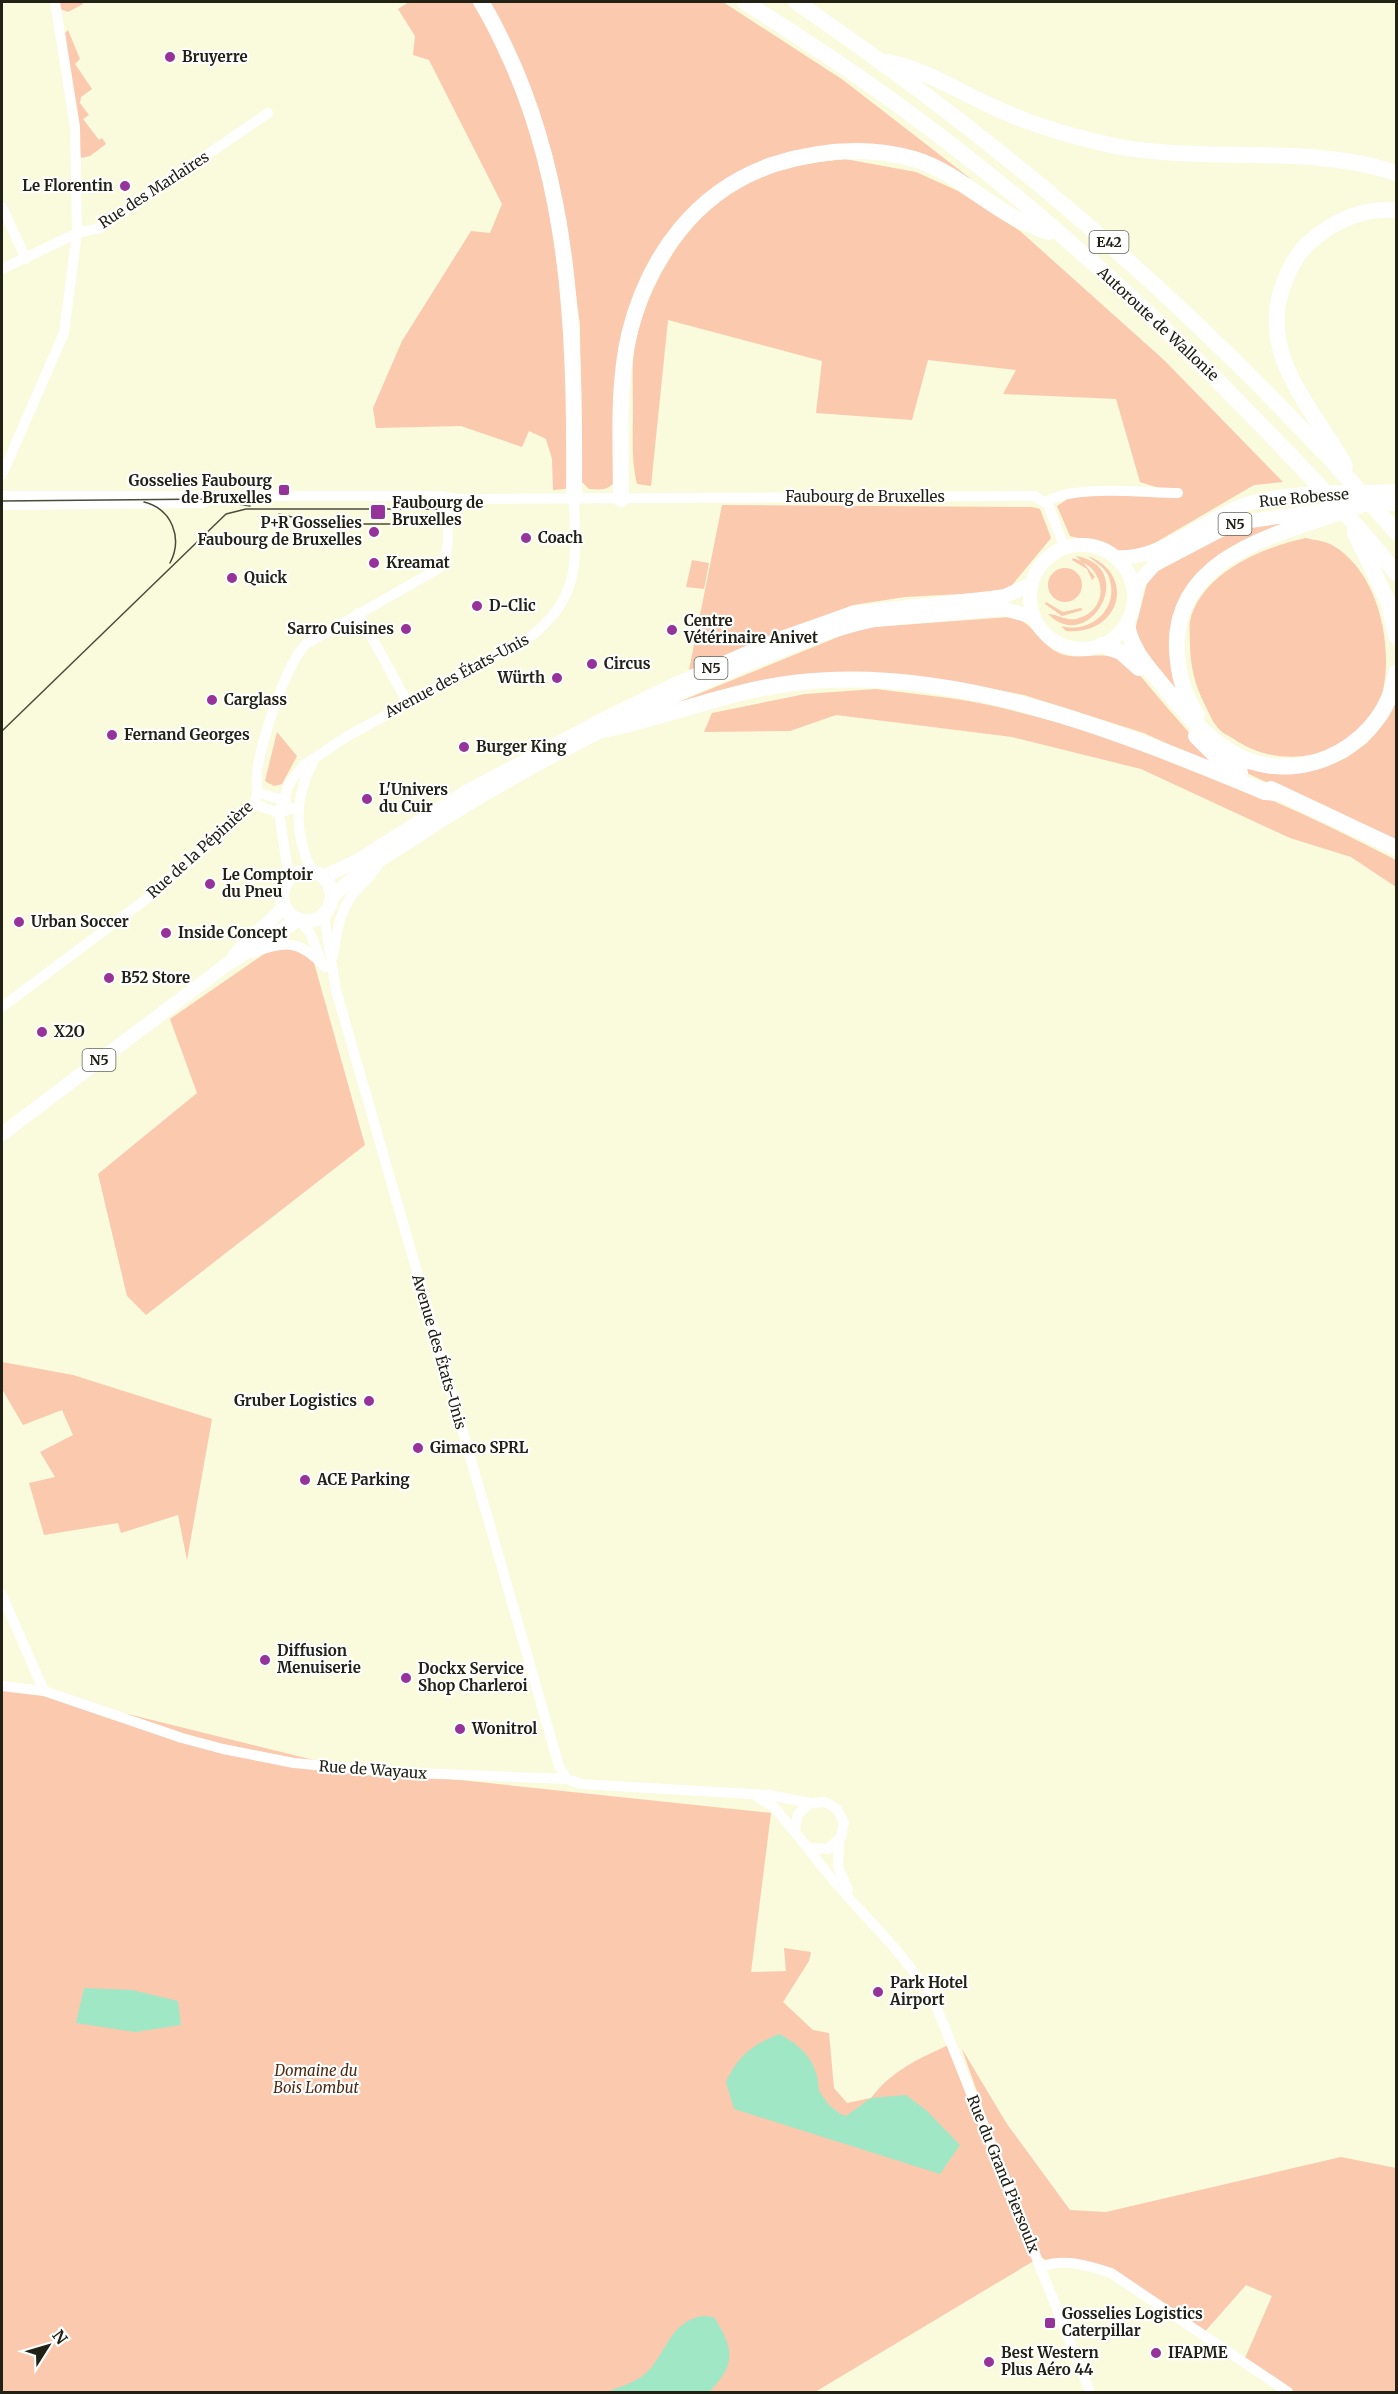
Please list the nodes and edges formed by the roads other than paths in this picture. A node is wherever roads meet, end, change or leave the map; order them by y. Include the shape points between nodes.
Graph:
1 (55, 2) edge
2 (481, 2) edge
3 (745, 2) edge
4 (796, 2) edge
5 (882, 61) junction
6 (268, 113) dead end
7 (1396, 174) edge
8 (2, 207) edge
9 (1396, 210) edge
10 (77, 233) junction
11 (1066, 239) junction
12 (26, 259) junction
13 (2, 269) edge
14 (1325, 443) junction
15 (2, 475) edge
16 (1396, 491) edge
17 (1178, 494) dead end
18 (2, 496) edge
19 (215, 496) junction
20 (574, 499) junction
21 (621, 499) junction
22 (1046, 502) junction
23 (1396, 504) edge
24 (2, 505) edge
25 (1361, 505) junction
26 (438, 506) junction
27 (1396, 532) edge
28 (1065, 548) junction
29 (1116, 556) junction
30 (1374, 556) junction
31 (1396, 573) edge
32 (1032, 584) junction
33 (1135, 594) junction
34 (358, 614) junction
35 (1034, 617) junction
36 (1127, 625) junction
37 (1396, 636) edge
38 (1102, 645) junction
39 (1396, 673) edge
40 (408, 703) junction
41 (608, 729) junction
42 (1212, 738) junction
43 (314, 759) junction
44 (259, 793) junction
45 (1279, 793) junction
46 (283, 799) junction
47 (254, 804) junction
48 (297, 807) junction
49 (279, 813) junction
50 (1396, 848) edge
51 (381, 860) junction
52 (318, 874) junction
53 (290, 878) junction
54 (332, 898) junction
55 (284, 906) junction
56 (324, 916) junction
57 (299, 920) junction
58 (230, 962) junction
59 (328, 963) junction
60 (2, 1006) edge
61 (2, 1134) edge
62 (2, 1595) edge
63 (2, 1686) edge
64 (44, 1691) junction
65 (567, 1779) junction
66 (757, 1797) junction
67 (810, 1803) junction
68 (795, 1830) junction
69 (839, 1841) junction
70 (808, 1848) junction
71 (854, 1901) junction
72 (1040, 2267) junction
73 (1090, 2392) edge
74 (1288, 2392) edge

1 - 10 street via 75,127
2 - 20 highway via 525,93 554,190 571,317
3 - 11 highway, Autoroute de Wallonie / E42 via 867,82
4 - 5 highway, Autoroute de Wallonie / E42
5 - 7 highway via 919,69 1034,124 1114,145 1156,152 1320,158 1364,164
5 - 14 highway, Autoroute de Wallonie / E42 via 1067,206 1156,283
6 - 10 street, Rue des Marlaires via 100,228
8 - 12 street
9 - 14 highway via 1362,212 1324,230 1304,247 1289,268 1280,294 1276,322 1280,348 1288,372
10 - 12 street, Rue des Marlaires
10 - 15 street via 64,333
11 - 21 highway via 1019,220 953,176 915,159 883,153 820,153 755,171 719,192 691,214 668,243 652,269 629,337 622,390
11 - 30 highway, Autoroute de Wallonie / E42 via 1208,369 1345,513
12 - 13 street, Rue des Marlaires
14 - 27 highway via 1357,488
16 - 29 main road, Rue Robesse / N5 via 1266,500 1214,518 1147,554
17 - 22 street via 1078,492 1058,495
18 - 19 street, Faubourg de Bruxelles
19 - 24 street, Faubourg de Bruxelles via 203,503
19 - 26 street, Faubourg de Bruxelles
20 - 21 street, Faubourg de Bruxelles
20 - 26 street, Faubourg de Bruxelles
20 - 40 street, Avenue des États-Unis via 574,575 559,611 530,638
21 - 22 street, Faubourg de Bruxelles via 1029,496
22 - 28 street
23 - 25 main road, Rue Robesse / N5
25 - 33 main road, Rue Robesse / N5 via 1237,524 1154,566 1139,582
25 - 42 highway via 1256,541 1222,561 1193,594 1179,623 1178,661 1189,701
26 - 34 street, Rue de la Pépinière via 446,551 444,563
28 - 29 main road, N5 via 1094,546
28 - 32 main road via 1047,559
29 - 33 main road via 1132,580
30 - 31 highway
30 - 37 highway
32 - 35 main road
32 - 52 main road, N5 via 1005,596 852,613 784,637 602,720 468,791 369,855
33 - 36 main road, N5
34 - 40 street
34 - 44 street, Rue de la Pépinière via 306,644 294,656 278,695 257,774
35 - 38 main road via 1051,639 1063,645 1076,649
35 - 41 main road, N5 via 1015,610 993,609 856,623 732,671
36 - 38 main road
36 - 42 highway via 1141,658 1190,718
38 - 45 highway via 1128,657 1195,736 1221,760
39 - 42 highway via 1388,701 1368,732 1331,757 1308,765 1268,765 1242,758
40 - 43 street, Avenue des États-Unis via 336,742
41 - 45 highway via 742,692 793,683 855,679 914,683 1040,709 1173,754 1265,792
41 - 51 main road, N5 via 471,802
43 - 46 street, Avenue des États-Unis via 297,774
43 - 48 street, Avenue des États-Unis via 304,778
44 - 46 street
44 - 47 street, Rue de la Pépinière
45 - 50 highway
46 - 48 street
46 - 49 street, Avenue des États-Unis
47 - 49 street
47 - 60 street, Rue de la Pépinière via 145,900
48 - 49 street
48 - 52 street, Avenue des États-Unis via 304,854
49 - 53 street, Avenue des États-Unis
51 - 54 main road, N5 via 345,884
51 - 59 street via 341,915
52 - 53 main road, N5 via 301,872
52 - 54 main road via 329,884
53 - 55 main road via 282,891
54 - 56 main road, N5
55 - 57 main road
55 - 58 main road, N5 via 274,919 247,939
56 - 57 main road, N5
56 - 59 street, Avenue des États-Unis
57 - 58 main road, N5
57 - 59 street, Avenue des États-Unis
58 - 59 street via 270,946 293,944
58 - 61 main road, N5
59 - 65 street, Avenue des États-Unis via 555,1755
62 - 64 street
63 - 64 street, Rue de Wayaux
64 - 65 street, Rue de Wayaux via 182,1738 294,1763 389,1772
65 - 66 street, Rue de Wayaux via 581,1784
66 - 67 street, Rue de Wayaux via 777,1796
66 - 68 street via 774,1807
67 - 68 street via 798,1814
67 - 69 street via 825,1802 837,1809 844,1823
68 - 70 street
69 - 70 street via 821,1851
69 - 71 street, Rue du Grand Piersoulx via 838,1867
70 - 71 street, Rue du Grand Piersoulx via 826,1874
71 - 72 street, Rue du Grand Piersoulx via 937,2008
72 - 73 street
72 - 74 street, Rue du Grand Piersoulx via 1065,2262 1111,2273

